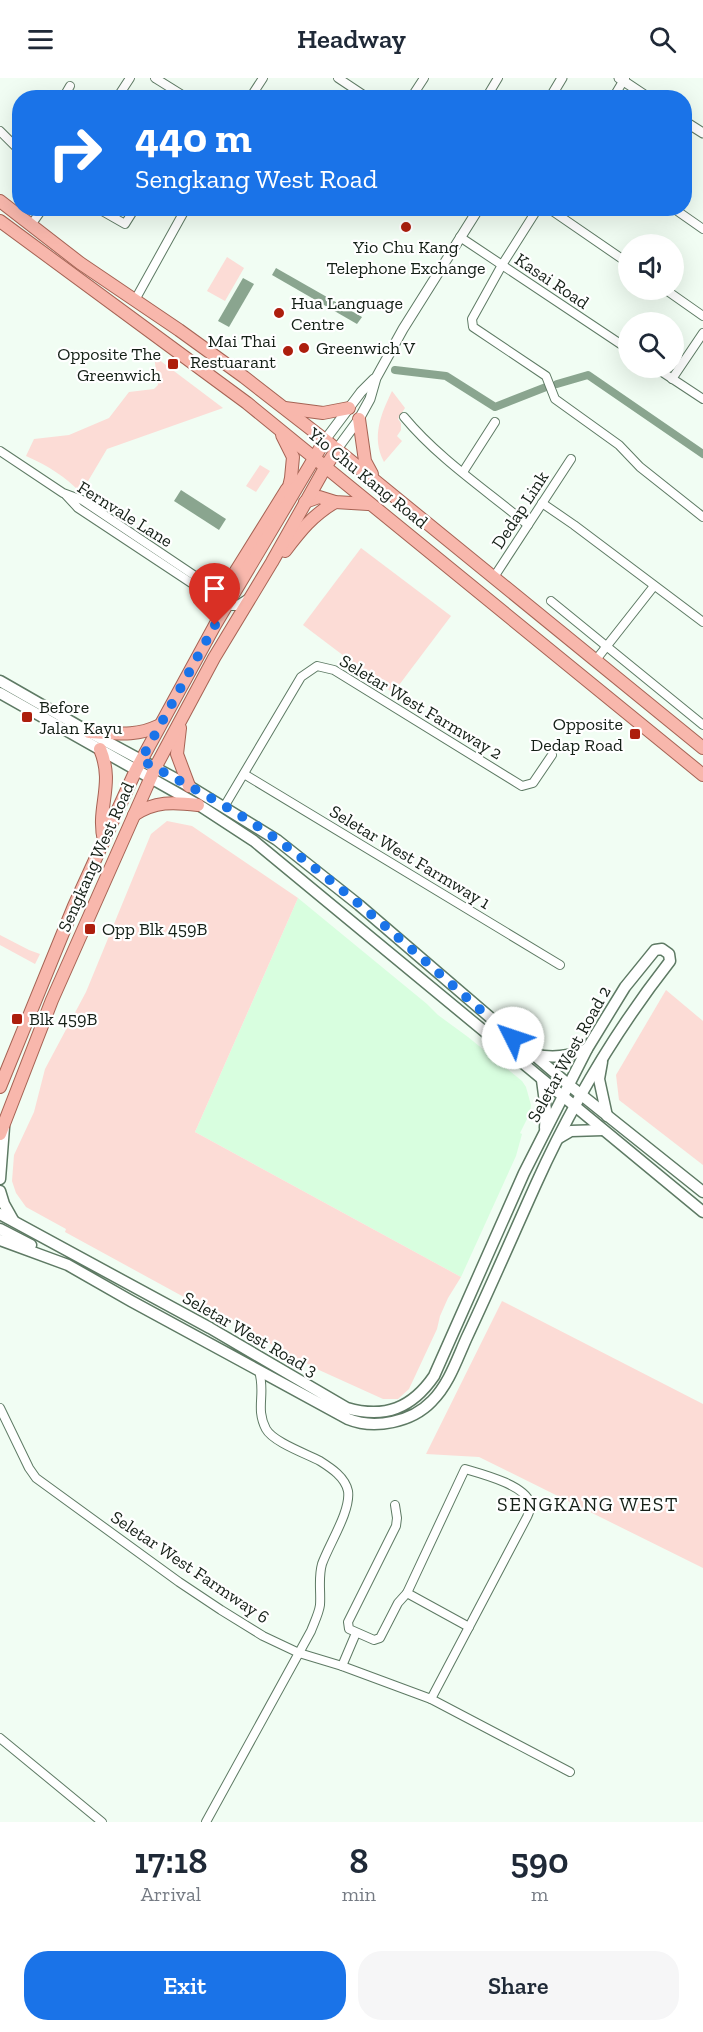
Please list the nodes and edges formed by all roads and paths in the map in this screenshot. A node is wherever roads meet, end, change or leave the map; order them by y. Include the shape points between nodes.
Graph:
1 (155, 78) edge
2 (338, 78) edge
3 (623, 79) edge
4 (347, 80) edge
5 (70, 86) dead end
6 (68, 90) edge
7 (174, 90) edge
8 (359, 90) edge
9 (638, 90) edge
10 (0, 131) edge
11 (12, 143) edge
12 (0, 201) edge
13 (12, 210) edge
14 (19, 216) edge
15 (37, 216) edge
16 (111, 216) edge
17 (130, 216) edge
18 (182, 216) edge
19 (473, 216) edge
20 (533, 216) edge
21 (560, 216) edge
22 (684, 216) edge
23 (0, 221) edge
24 (31, 225) junction
25 (703, 229) edge
26 (460, 237) junction
27 (618, 256) edge
28 (502, 265) junction
29 (135, 300) junction
30 (680, 300) edge
31 (703, 316) edge
32 (703, 333) edge
33 (618, 342) edge
34 (376, 378) junction
35 (672, 379) joint
36 (703, 399) edge
37 (284, 408) junction
38 (349, 408) junction
39 (404, 417) dead end
40 (360, 419) junction
41 (495, 422) dead end
42 (279, 430) junction
43 (325, 440) junction
44 (338, 449) junction
45 (0, 451) edge
46 (314, 457) junction
47 (571, 459) dead end
48 (326, 466) junction
49 (463, 472) junction
50 (374, 478) junction
51 (287, 489) junction
52 (305, 502) junction
53 (335, 502) junction
54 (369, 504) junction
55 (542, 504) junction
56 (286, 508) junction
57 (703, 517) edge
58 (528, 525) junction
59 (166, 561) junction
60 (272, 562) junction
61 (494, 577) junction
62 (201, 580) junction
63 (238, 586) junction
64 (654, 586) junction
65 (253, 594) junction
66 (551, 602) dead end
67 (226, 606) junction
68 (703, 621) edge
69 (606, 646) junction
70 (595, 661) junction
71 (566, 665) junction
72 (0, 681) edge
73 (598, 690) junction
74 (0, 693) edge
75 (180, 721) junction
76 (703, 725) edge
77 (158, 726) junction
78 (89, 732) junction
79 (703, 748) edge
80 (100, 749) junction
81 (552, 755) dead end
82 (138, 765) junction
83 (153, 773) junction
84 (244, 774) junction
85 (703, 775) edge
86 (189, 786) junction
87 (201, 800) junction
88 (227, 802) junction
89 (134, 815) junction
90 (104, 840) junction
91 (560, 966) dead end
92 (587, 1049) junction
93 (531, 1053) junction
94 (603, 1056) junction
95 (542, 1080) junction
96 (569, 1085) junction
97 (0, 1087) edge
98 (580, 1094) junction
99 (563, 1097) junction
100 (574, 1106) junction
101 (608, 1116) junction
102 (2, 1129) edge
103 (603, 1130) junction
104 (545, 1131) junction
105 (559, 1138) junction
106 (0, 1179) edge
107 (0, 1191) edge
108 (703, 1192) edge
109 (703, 1212) edge
110 (0, 1214) edge
111 (14, 1221) junction
112 (0, 1229) edge
113 (0, 1240) edge
114 (68, 1265) junction
115 (455, 1327) joint
116 (468, 1335) joint
117 (268, 1361) junction
118 (259, 1371) junction
119 (273, 1379) junction
120 (261, 1401) junction
121 (0, 1408) edge
122 (395, 1505) dead end
123 (407, 1593) junction
124 (468, 1627) junction
125 (356, 1633) junction
126 (299, 1653) junction
127 (342, 1666) junction
128 (431, 1699) junction
129 (0, 1738) edge
130 (570, 1772) dead end
131 (102, 1822) edge
132 (206, 1822) edge

1 - 7 street
2 - 4 street
3 - 9 street
4 - 8 street
5 - 6 street
10 - 11 street
12 - 13 main road, Yio Chu Kang Road
14 - 24 main road, Yio Chu Kang Road
15 - 24 street
16 - 17 street via 125,224
18 - 29 street
19 - 26 street
20 - 28 street
21 - 27 street
22 - 25 street
23 - 42 main road, Yio Chu Kang Road
24 - 29 main road, Yio Chu Kang Road
26 - 28 street, Kasai Road
26 - 34 street
28 - 33 street, Kasai Road
28 - 57 street via 471,319 473,327 548,379 555,399 618,445
29 - 37 main road, Yio Chu Kang Road
30 - 31 street
32 - 35 street
34 - 38 street
34 - 40 street
35 - 36 street
37 - 38 main road via 322,413
37 - 43 main road, Yio Chu Kang Road
38 - 43 street
39 - 49 street via 418,435
40 - 44 street
40 - 50 main road via 365,461
41 - 49 street
42 - 46 main road, Yio Chu Kang Road
42 - 51 main road via 293,457
43 - 44 main road, Yio Chu Kang Road
43 - 46 main road, Sengkang West Road
44 - 48 main road, Sengkang West Road
44 - 50 main road, Yio Chu Kang Road
45 - 59 street, Fernvale Lane via 63,493 78,508
46 - 48 main road, Yio Chu Kang Road
46 - 56 main road, Sengkang West Road
47 - 55 street, Dedap Link
48 - 52 main road, Sengkang West Road
48 - 54 main road, Yio Chu Kang Road
49 - 58 street
50 - 61 main road, Yio Chu Kang Road
51 - 56 main road
51 - 62 main road via 231,579
52 - 53 main road via 319,497
52 - 60 main road, Sengkang West Road
53 - 54 main road
53 - 60 main road via 319,511
54 - 71 main road, Yio Chu Kang Road
55 - 58 street, Dedap Link
55 - 64 street
56 - 63 main road, Sengkang West Road
58 - 61 street, Dedap Link
59 - 62 street, Fernvale Lane
59 - 67 street, Fernvale Lane
60 - 65 main road, Sengkang West Road
61 - 70 main road, Yio Chu Kang Road
62 - 63 main road via 216,590
63 - 67 main road, Sengkang West Road
64 - 68 street
64 - 69 street
65 - 67 street via 240,605
65 - 75 main road, Sengkang West Road
66 - 69 street
67 - 77 main road, Sengkang West Road
69 - 70 street
69 - 76 street
70 - 71 main road
70 - 73 main road via 593,675
70 - 79 main road, Yio Chu Kang Road
71 - 73 main road, Yio Chu Kang Road
72 - 78 main road
73 - 85 main road, Yio Chu Kang Road
74 - 80 main road
75 - 83 main road, Sengkang West Road
75 - 86 main road via 177,754
77 - 78 main road via 133,734
77 - 82 main road, Sengkang West Road
78 - 82 main road
80 - 82 main road
80 - 90 main road via 107,771 100,826
81 - 84 street, Seletar West Farmway 2 via 533,783 522,786 334,670 317,666 301,677
82 - 83 main road
82 - 90 main road, Sengkang West Road
83 - 86 main road
83 - 87 main road
83 - 89 main road, Sengkang West Road
84 - 88 street, Seletar West Farmway 2
84 - 91 street, Seletar West Farmway 1
86 - 87 main road
87 - 88 main road
87 - 89 main road via 160,803
87 - 95 main road
88 - 93 main road via 359,905
89 - 102 main road, Sengkang West Road via 52,1000
90 - 97 main road, Sengkang West Road
92 - 93 main road via 548,1058
92 - 94 main road, Seletar West Road 2 via 625,987 655,950 662,949 669,954 670,961
92 - 96 main road, Seletar West Road 2
93 - 96 main road
94 - 98 main road, Seletar West Road 2
94 - 101 main road via 599,1079
95 - 99 main road
95 - 104 main road
96 - 98 main road
96 - 99 main road, Seletar West Road 2
98 - 100 main road, Seletar West Road 2
98 - 101 main road
99 - 100 main road
99 - 104 main road, Seletar West Road 2
100 - 103 main road
100 - 105 main road, Seletar West Road 2
101 - 108 main road
102 - 106 main road
103 - 105 main road via 571,1131
103 - 109 main road
104 - 115 main road, Seletar West Road 2
105 - 116 main road, Seletar West Road 2
107 - 111 main road
110 - 111 main road, Seletar West Road 3
111 - 117 main road, Seletar West Road 3
112 - 114 main road, Seletar West Road 3
113 - 114 main road, Seletar West Road 3
114 - 118 main road, Seletar West Road 3
115 - 117 main road, Seletar West Road 3 via 427,1386 411,1401 383,1412 364,1413 347,1408
116 - 119 main road, Seletar West Road 3 via 440,1394 425,1408 394,1422 354,1421
117 - 119 street via 276,1372
118 - 119 main road, Seletar West Road 3
118 - 120 street
119 - 120 street
120 - 126 street via 260,1413 268,1432 327,1465 348,1491 345,1513 319,1577 319,1608
121 - 126 street, Seletar West Farmway 6 via 36,1478 221,1610
122 - 125 street via 396,1526 348,1622 349,1629
123 - 124 street
123 - 124 street via 465,1468 522,1492 531,1509
123 - 125 street via 380,1638 374,1640
124 - 128 street
125 - 127 street
126 - 127 street, Seletar West Farmway 6
126 - 132 street
127 - 128 street, Seletar West Farmway 6
128 - 130 street, Seletar West Farmway 6
129 - 131 street

